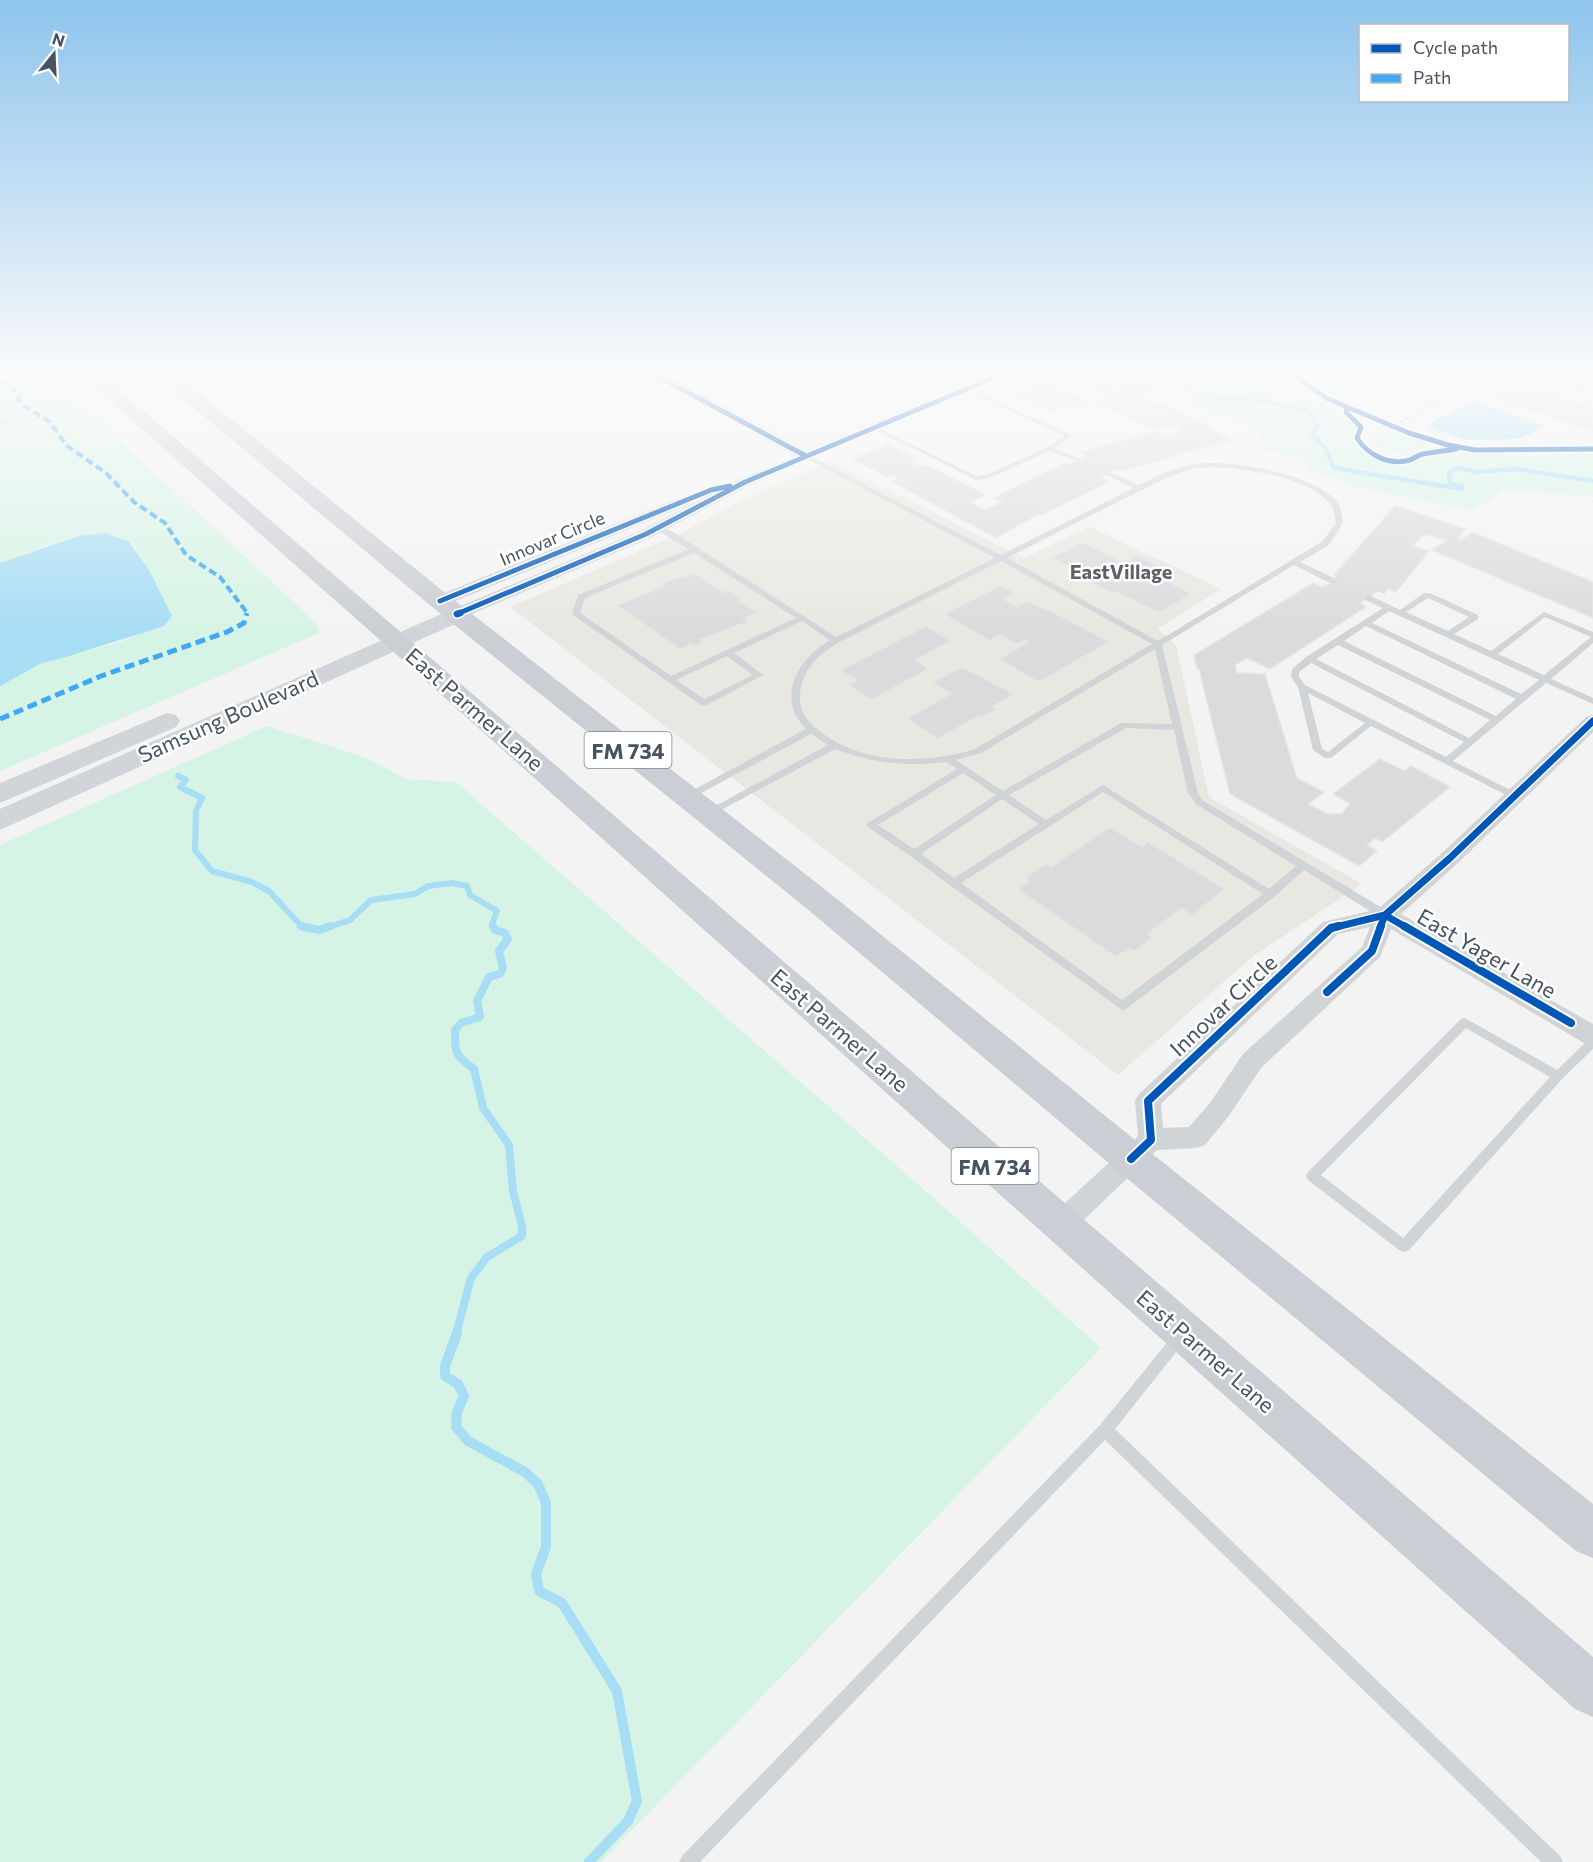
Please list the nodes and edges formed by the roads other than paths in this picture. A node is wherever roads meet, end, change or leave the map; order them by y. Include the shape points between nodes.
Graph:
1 (186, 459) edge
2 (266, 459) edge
3 (799, 459) edge
4 (812, 459) edge
5 (938, 459) edge
6 (1026, 459) edge
7 (1107, 473) dead end
8 (745, 482) junction
9 (1139, 488) junction
10 (659, 528) junction
11 (694, 550) junction
12 (1001, 558) junction
13 (1293, 562) junction
14 (1333, 581) dead end
15 (1368, 598) dead end
16 (449, 608) junction
17 (1388, 608) junction
18 (1400, 613) junction
19 (802, 618) junction
20 (1366, 623) junction
21 (389, 634) junction
22 (1448, 635) junction
23 (1593, 637) edge
24 (836, 640) junction
25 (1337, 641) junction
26 (1158, 644) junction
27 (728, 653) junction
28 (1492, 655) junction
29 (1309, 659) junction
30 (671, 679) junction
31 (1545, 679) junction
32 (1302, 687) junction
33 (1522, 698) junction
34 (1593, 701) edge
35 (1497, 720) junction
36 (1593, 721) edge
37 (1371, 722) junction
38 (1178, 727) junction
39 (811, 730) junction
40 (1470, 742) junction
41 (836, 745) junction
42 (950, 760) junction
43 (1447, 761) junction
44 (963, 769) junction
45 (0, 794) edge
46 (1002, 795) junction
47 (1515, 795) junction
48 (697, 805) junction
49 (0, 820) edge
50 (1046, 824) junction
51 (914, 854) junction
52 (1303, 865) junction
53 (953, 883) junction
54 (1270, 894) junction
55 (1385, 915) junction
56 (1593, 1036) edge
57 (1593, 1042) edge
58 (1557, 1076) junction
59 (1141, 1150) junction
60 (1062, 1224) junction
61 (1184, 1332) junction
62 (1105, 1430) junction
63 (1593, 1534) edge
64 (1593, 1691) edge
65 (693, 1860) edge
66 (1554, 1862) edge

1 - 21 main road, East Parmer Lane / FM 734
2 - 16 main road, FM 734
3 - 8 street, Innovar Circle
4 - 12 lane
5 - 6 lane via 976,477 987,477
7 - 9 lane
8 - 10 street, Innovar Circle
8 - 16 street, Innovar Circle via 711,490
9 - 12 lane
9 - 13 lane via 1192,466 1207,464 1252,467 1317,489 1336,506 1341,520 1337,532 1326,543
10 - 11 lane
10 - 16 street, Innovar Circle
11 - 19 lane
11 - 30 lane via 581,597 576,614
12 - 24 lane
12 - 26 lane
13 - 14 lane
13 - 26 lane
15 - 17 lane
16 - 21 street, Samsung Boulevard
16 - 48 main road, FM 734
17 - 18 lane
17 - 20 lane
18 - 22 lane
18 - 22 lane via 1427,595 1475,617
19 - 24 lane
19 - 27 lane
20 - 25 lane
20 - 33 lane
21 - 45 street, Samsung Boulevard
21 - 49 street, Samsung Boulevard
21 - 60 main road, East Parmer Lane / FM 734
22 - 28 lane
23 - 28 lane via 1544,614
23 - 31 lane
24 - 39 lane via 802,669 796,688 795,707
25 - 29 lane
25 - 35 lane
26 - 38 lane
26 - 42 lane via 978,752
27 - 30 lane
27 - 30 lane via 759,675 704,703
28 - 31 lane
29 - 32 lane via 1295,671
29 - 40 lane
31 - 33 lane
31 - 34 lane
32 - 37 lane
32 - 37 lane via 1318,750 1328,756
33 - 35 lane
35 - 40 lane
36 - 47 street, Innovar Circle
37 - 43 lane
38 - 46 lane via 1124,724
38 - 52 lane via 1193,793 1199,802
39 - 41 lane
39 - 48 lane
40 - 43 lane
41 - 42 lane via 886,760
41 - 48 lane
42 - 44 lane
43 - 47 lane
44 - 46 lane
44 - 51 lane via 871,825
46 - 50 lane
46 - 51 lane
47 - 55 street, Innovar Circle
48 - 59 main road, FM 734
50 - 53 lane
50 - 54 lane via 1103,788
51 - 53 lane
52 - 54 lane
52 - 55 lane
53 - 54 lane via 1122,1006
55 - 56 street, East Yager Lane
55 - 59 street, Innovar Circle via 1372,951 1252,1061 1196,1137
55 - 59 street, Innovar Circle via 1331,928 1148,1101
57 - 58 lane
58 - 58 lane via 1465,1022 1312,1176 1404,1246
59 - 60 street
59 - 63 main road, FM 734
60 - 61 main road, East Parmer Lane / FM 734
61 - 62 lane
61 - 64 main road, East Parmer Lane / FM 734
62 - 65 lane
62 - 66 lane

